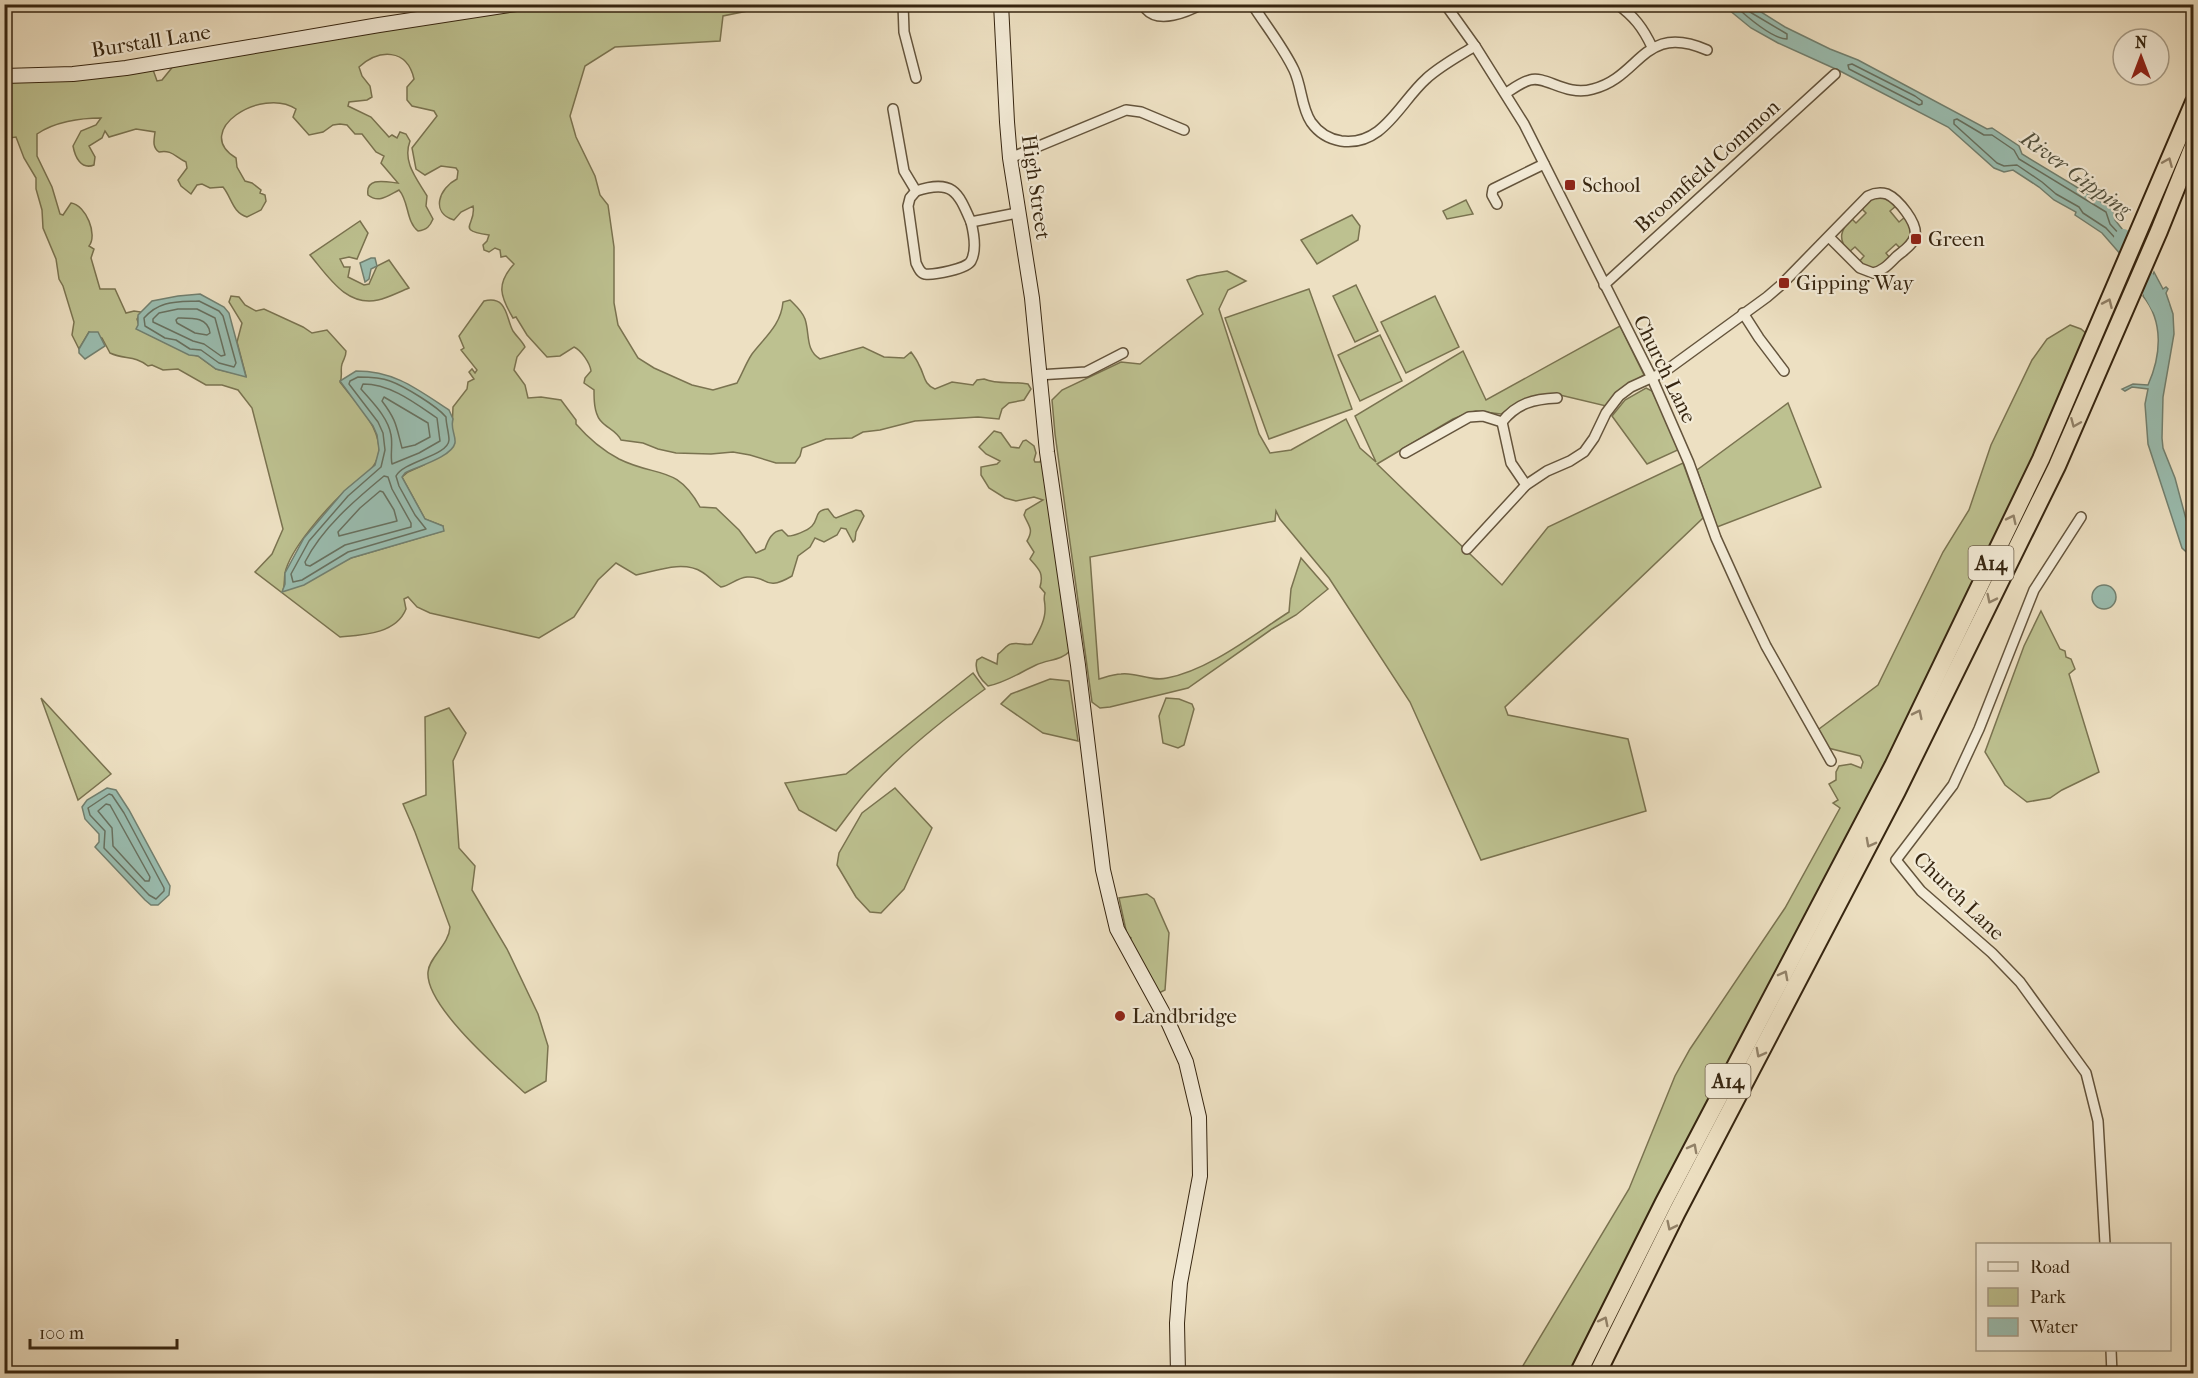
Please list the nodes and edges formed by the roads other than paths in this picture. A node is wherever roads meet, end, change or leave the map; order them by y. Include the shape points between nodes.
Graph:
1 (516, 4) edge
2 (903, 4) edge
3 (1001, 4) edge
4 (1202, 4) edge
5 (1252, 4) edge
6 (1445, 4) edge
7 (1617, 4) edge
8 (1146, 9) dead end
9 (1475, 46) junction
10 (1652, 47) junction
11 (1707, 50) dead end
12 (1835, 74) dead end
13 (4, 76) edge
14 (916, 78) dead end
15 (1506, 93) junction
16 (2193, 102) edge
17 (893, 108) dead end
18 (1184, 130) dead end
19 (2193, 144) edge
20 (1010, 158) junction
21 (1544, 164) junction
22 (916, 191) junction
23 (1497, 204) dead end
24 (1017, 213) junction
25 (971, 222) junction
26 (1829, 237) junction
27 (1604, 285) junction
28 (1743, 313) junction
29 (1123, 353) dead end
30 (1784, 371) dead end
31 (1038, 375) junction
32 (1652, 378) junction
33 (1557, 398) dead end
34 (1502, 422) junction
35 (1405, 453) dead end
36 (1526, 485) junction
37 (2081, 518) dead end
38 (1467, 549) dead end
39 (1831, 761) dead end
40 (1899, 770) junction
41 (1889, 790) junction
42 (2105, 1243) edge
43 (2111, 1351) edge
44 (1178, 1374) edge
45 (1578, 1374) edge
46 (1597, 1374) edge
47 (2112, 1374) edge

1 - 13 main road, Burstall Lane via 126,68
2 - 14 street via 904,32
3 - 20 main road, High Street
4 - 8 street via 1164,16 1153,15
5 - 9 street via 1294,70 1313,125 1340,141 1360,140 1378,131 1424,80
6 - 9 street, Church Lane
7 - 10 street via 1640,25
9 - 15 street, Church Lane
10 - 11 street via 1678,42
10 - 15 street via 1618,77 1593,89 1569,91 1534,79
12 - 27 street, Broomfield Common
15 - 21 street, Church Lane
40 -> 16 highway, A14 via 2041,459
17 - 22 street via 904,171
18 - 20 street via 1126,110
19 -> 40 highway, A14 via 2057,466
20 - 24 main road, High Street
21 - 23 street via 1493,189
21 - 27 street, Church Lane
22 - 25 street via 944,186 954,189
22 - 25 street via 908,206 916,263 924,274 967,266 975,250
24 - 25 street
24 - 31 main road, High Street via 1032,298
26 - 26 street via 1868,196 1876,193 1892,197 1911,219 1915,230 1909,246 1873,273 1860,268
26 - 28 street via 1781,285
27 - 32 street, Church Lane
28 - 30 street
28 - 32 street
29 - 31 street via 1086,372
31 - 44 main road, High Street via 1107,891 1123,944 1186,1062 1199,1117 1200,1176 1180,1283
32 - 36 street via 1615,400 1580,456
32 - 39 street, Church Lane via 1730,570 1766,646
33 - 34 street via 1522,404
34 - 35 street via 1483,416 1469,417
34 - 36 street via 1511,463
36 - 38 street
37 - 42 street, Church Lane via 2034,590 1953,785 1896,860 1921,891 2020,982 2086,1073 2098,1121
40 - 41 highway, A14
45 -> 41 highway, A14 via 1664,1202
41 -> 46 highway, A14
43 - 47 street

